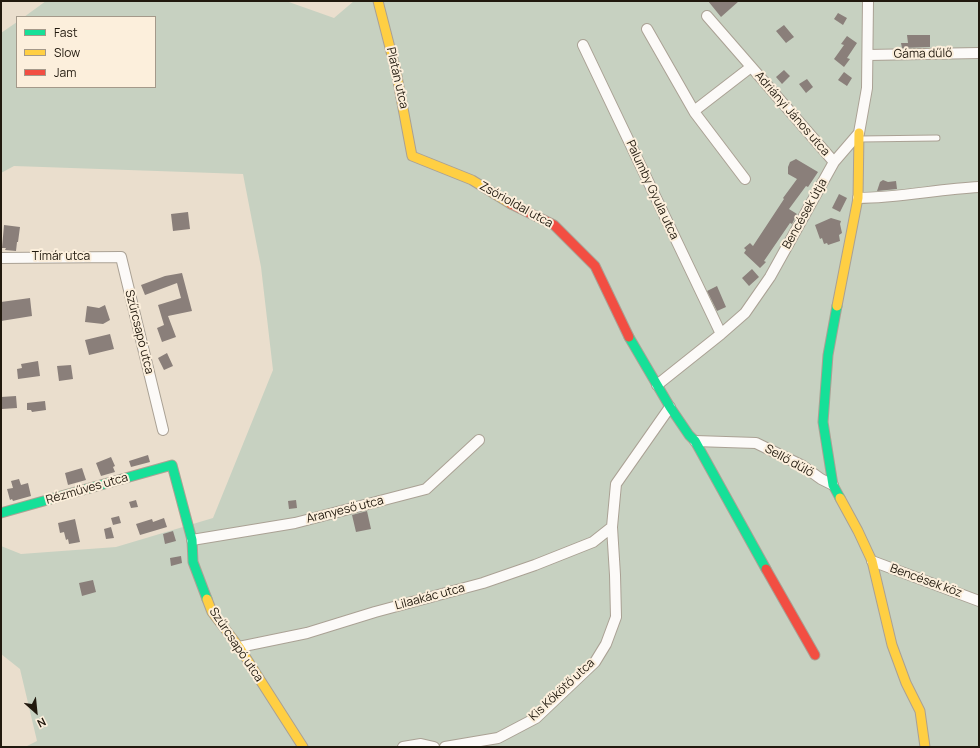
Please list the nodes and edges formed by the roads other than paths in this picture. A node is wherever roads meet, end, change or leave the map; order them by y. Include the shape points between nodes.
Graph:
1 (378, 1) edge
2 (868, 1) edge
3 (706, 16) dead end
4 (647, 29) dead end
5 (583, 45) dead end
6 (979, 53) edge
7 (868, 55) junction
8 (751, 67) junction
9 (694, 111) junction
10 (859, 136) junction
11 (937, 138) dead end
12 (412, 156) joint
13 (834, 162) junction
14 (745, 179) dead end
15 (979, 187) edge
16 (858, 198) junction
17 (121, 257) joint
18 (1, 258) edge
19 (721, 334) junction
20 (657, 386) junction
21 (670, 407) junction
22 (164, 430) dead end
23 (479, 440) dead end
24 (695, 441) junction
25 (172, 465) joint
26 (833, 485) junction
27 (1, 513) edge
28 (612, 528) junction
29 (192, 540) junction
30 (872, 561) junction
31 (979, 601) edge
32 (239, 647) junction
33 (815, 655) dead end
34 (303, 747) edge
35 (402, 747) edge
36 (434, 747) edge
37 (445, 747) edge
38 (925, 747) edge

1 - 12 street, Platán utca via 396,71
2 - 7 street
3 - 8 street, Adriányi János utca
4 - 9 street
5 - 19 street, Palumby Gyula utca
6 - 7 street, Gáma dűlő
7 - 10 street via 867,88
8 - 9 street, Adriányi János utca
8 - 13 street, Adriányi János utca
9 - 14 street
10 - 11 lane
10 - 13 street, Bencések útja
10 - 16 street
12 - 20 street, Zsórioldal utca via 472,180 513,205 554,225 595,266 634,347
13 - 19 street, Bencések útja via 770,277 745,313
15 - 16 street via 882,198
16 - 26 street via 828,355 823,422
17 - 18 street, Tímár utca
17 - 22 street, Szűrcsapó utca
19 - 20 street, Bencések útja
20 - 21 street, Zsórioldal utca
21 - 24 street, Zsórioldal utca
21 - 28 street, Kis Kőkötő utca via 616,484
23 - 29 street, Aranyeső utca via 426,489 295,522
24 - 26 street, Sellő dűlő via 756,443 803,466
24 - 33 street, Zsórioldal utca
25 - 27 street, Rézműves utca
25 - 29 street, Szűrcsapó utca
26 - 30 street
28 - 32 street, Lilaakác utca via 593,542 483,583 307,633
28 - 37 street, Kis Kőkötő utca via 616,617 606,644 595,662 536,718 498,738
29 - 32 street, Szűrcsapó utca via 193,562 212,612
30 - 31 street, Bencések köz
30 - 38 street via 892,644 906,683 920,711
32 - 34 street, Szűrcsapó utca
35 - 36 street via 420,744

